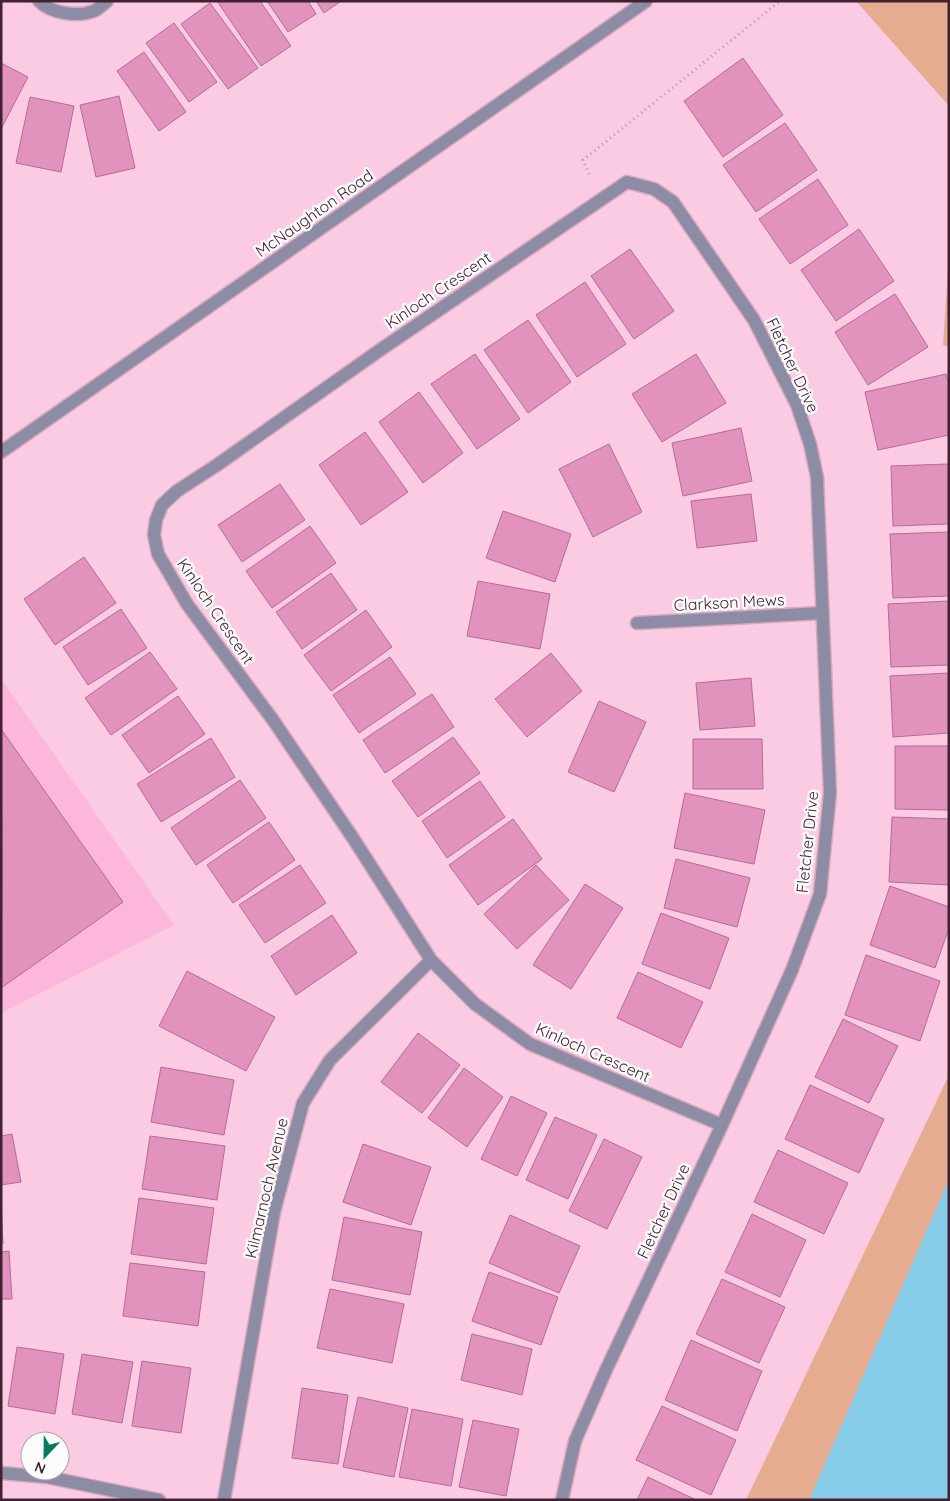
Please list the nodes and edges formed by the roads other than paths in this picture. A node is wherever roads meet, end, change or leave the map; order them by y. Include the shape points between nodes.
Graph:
1 (39, 1) edge
2 (108, 1) edge
3 (646, 1) edge
4 (674, 202) joint
5 (1, 452) edge
6 (822, 613) junction
7 (637, 623) dead end
8 (431, 960) junction
9 (722, 1125) junction
10 (1, 1473) edge
11 (159, 1500) edge
12 (224, 1500) edge
13 (562, 1500) edge

1 - 2 street via 61,12 82,13 95,11
3 - 5 street, McNaughton Road
4 - 6 street, Fletcher Drive via 754,320 797,405 817,477
4 - 8 street, Kinloch Crescent via 654,189 627,182 380,350 217,466 177,490 162,506 156,520 154,535 158,554 187,604 273,720
6 - 7 street, Clarkson Mews
6 - 9 street, Fletcher Drive via 830,793 820,894 792,970
8 - 9 street, Kinloch Crescent via 475,1004 530,1044
8 - 12 street, Kilmarnoch Avenue via 330,1060 303,1103 274,1212
9 - 13 street, Fletcher Drive via 575,1441
10 - 11 street via 48,1477

